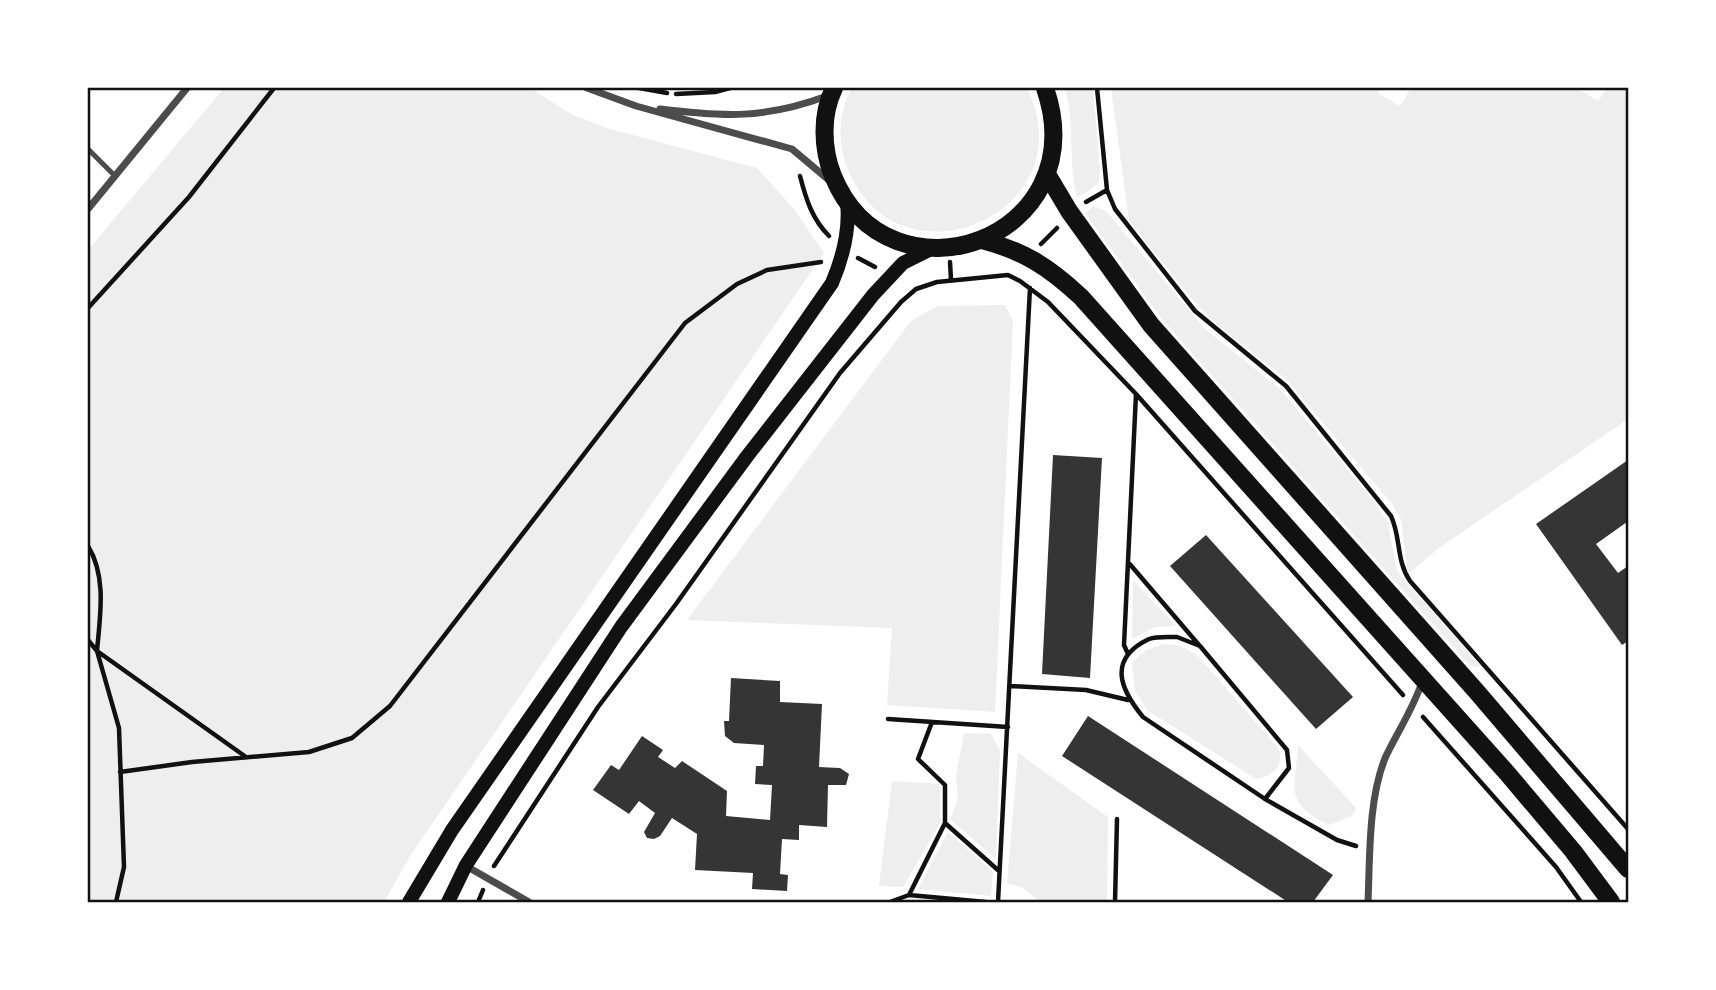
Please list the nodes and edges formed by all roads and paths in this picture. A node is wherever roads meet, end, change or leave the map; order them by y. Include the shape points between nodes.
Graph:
1 (187, 88) edge
2 (274, 88) edge
3 (587, 88) edge
4 (639, 88) edge
5 (730, 88) edge
6 (1045, 88) edge
7 (1097, 88) edge
8 (832, 91) edge
9 (636, 106) junction
10 (88, 149) edge
11 (1047, 174) junction
12 (115, 176) junction
13 (843, 195) junction
14 (88, 209) edge
15 (982, 240) junction
16 (933, 248) junction
17 (825, 261) dead end
18 (1030, 288) junction
19 (88, 308) edge
20 (1136, 394) junction
21 (88, 546) edge
22 (1128, 562) junction
23 (88, 640) edge
24 (1200, 646) junction
25 (97, 651) junction
26 (1128, 654) junction
27 (1424, 678) junction
28 (1010, 686) junction
29 (1129, 700) junction
30 (1414, 706) junction
31 (888, 719) dead end
32 (932, 722) junction
33 (1008, 727) junction
34 (247, 757) junction
35 (120, 772) junction
36 (1265, 799) junction
37 (1117, 819) dead end
38 (945, 823) junction
39 (1629, 829) edge
40 (1370, 851) junction
41 (466, 865) junction
42 (1629, 869) edge
43 (1000, 871) junction
44 (487, 878) junction
45 (909, 895) junction
46 (116, 902) edge
47 (408, 902) edge
48 (448, 902) edge
49 (478, 902) edge
50 (529, 902) edge
51 (890, 902) edge
52 (986, 902) edge
53 (999, 902) edge
54 (1115, 902) edge
55 (1368, 902) edge
56 (1581, 902) edge
57 (1611, 902) edge

1 - 12 street
2 - 19 path via 189,197
3 - 9 street
4 - 5 path via 675,94
6 - 11 main road via 1054,129
7 - 39 path via 1107,190 1115,209 1195,311 1286,386 1391,516 1400,562 1410,581
8 - 9 street via 790,108 747,115
8 - 13 main road via 824,136 828,163
9 - 13 street via 792,149
10 - 12 lane
11 - 15 main road via 1014,220
11 - 42 main road via 1151,325
12 - 14 street
13 - 16 main road via 855,212 879,231 898,241
13 - 47 main road via 849,220 832,283 452,831
15 - 16 main road
15 - 27 main road via 1028,255 1081,297
16 - 41 main road via 903,263 873,295 748,455 621,627
17 - 34 path via 767,270 737,284 685,323 390,706 352,738 309,752
18 - 20 path
18 - 28 path
18 - 44 path via 1008,275 959,279 916,289 901,302 840,373 598,707
20 - 22 path
20 - 30 path
21 - 25 path via 100,581
22 - 24 path
22 - 26 path via 1124,645
23 - 25 path
24 - 26 path via 1177,637 1151,638
24 - 36 path via 1287,750 1289,768
25 - 34 path
25 - 35 path via 119,728
26 - 29 path via 1121,670
27 - 30 street
27 - 57 main road via 1573,851
28 - 29 path via 1086,690
28 - 33 path
29 - 36 path via 1143,718
30 - 40 street via 1385,758
30 - 56 path via 1556,867
31 - 32 path
32 - 33 path
32 - 38 path via 918,759 945,785
33 - 43 path
34 - 35 path
35 - 46 path via 124,867
36 - 40 path via 1337,840
37 - 54 path
38 - 43 path
38 - 45 path
40 - 55 street
41 - 44 street
41 - 48 main road
43 - 53 path
44 - 49 path
44 - 50 street
45 - 51 path
45 - 52 path

